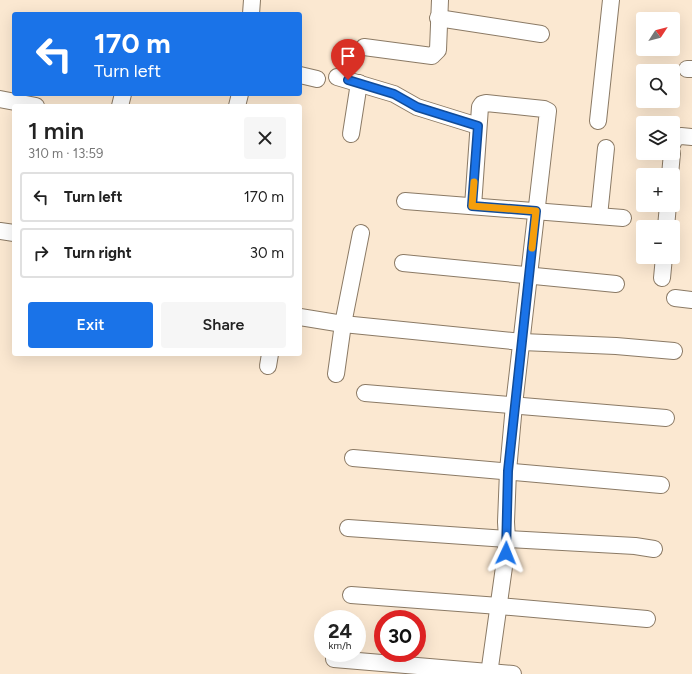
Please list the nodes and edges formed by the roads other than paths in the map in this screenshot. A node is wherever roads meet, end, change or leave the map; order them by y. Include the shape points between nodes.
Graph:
1 (252, 0) edge
2 (440, 0) edge
3 (611, 0) edge
4 (251, 12) edge
5 (438, 18) junction
6 (541, 34) dead end
7 (364, 47) dead end
8 (302, 75) edge
9 (338, 77) dead end
10 (317, 79) dead end
11 (359, 83) junction
12 (0, 99) edge
13 (26, 104) edge
14 (598, 120) dead end
15 (478, 126) junction
16 (351, 134) dead end
17 (680, 136) edge
18 (692, 137) edge
19 (606, 148) dead end
20 (405, 200) dead end
21 (472, 206) junction
22 (536, 211) junction
23 (599, 216) junction
24 (623, 218) dead end
25 (0, 231) edge
26 (12, 233) edge
27 (361, 233) dead end
28 (403, 263) dead end
29 (663, 264) edge
30 (530, 276) junction
31 (662, 278) dead end
32 (616, 284) dead end
33 (675, 298) dead end
34 (692, 300) edge
35 (302, 317) edge
36 (342, 324) junction
37 (522, 342) junction
38 (674, 351) dead end
39 (336, 374) dead end
40 (366, 394) dead end
41 (514, 405) junction
42 (666, 418) dead end
43 (353, 458) dead end
44 (508, 471) junction
45 (661, 485) dead end
46 (348, 528) dead end
47 (507, 539) junction
48 (654, 549) dead end
49 (351, 595) dead end
50 (499, 606) junction
51 (647, 619) dead end
52 (366, 662) edge
53 (489, 673) edge
54 (513, 674) edge

1 - 4 street
2 - 5 street
3 - 14 street
5 - 6 street
5 - 7 street via 438,50 432,56
8 - 10 street
9 - 11 street
11 - 15 street via 394,94 417,107
11 - 16 street
12 - 13 street
15 - 21 street
15 - 22 street via 480,107 486,103 548,111
17 - 18 street
19 - 23 street
20 - 21 street
21 - 22 street
22 - 23 street
22 - 30 street
23 - 24 street
25 - 26 street
27 - 36 street
28 - 30 street
29 - 31 street
30 - 32 street
30 - 37 street
33 - 34 street
35 - 36 street
36 - 37 street
36 - 39 street
37 - 38 street
37 - 41 street
40 - 41 street
41 - 42 street
41 - 44 street
43 - 44 street
44 - 45 street
44 - 47 street
46 - 47 street
47 - 48 street
47 - 50 street
49 - 50 street
50 - 51 street
50 - 53 street
52 - 53 street
53 - 54 street

